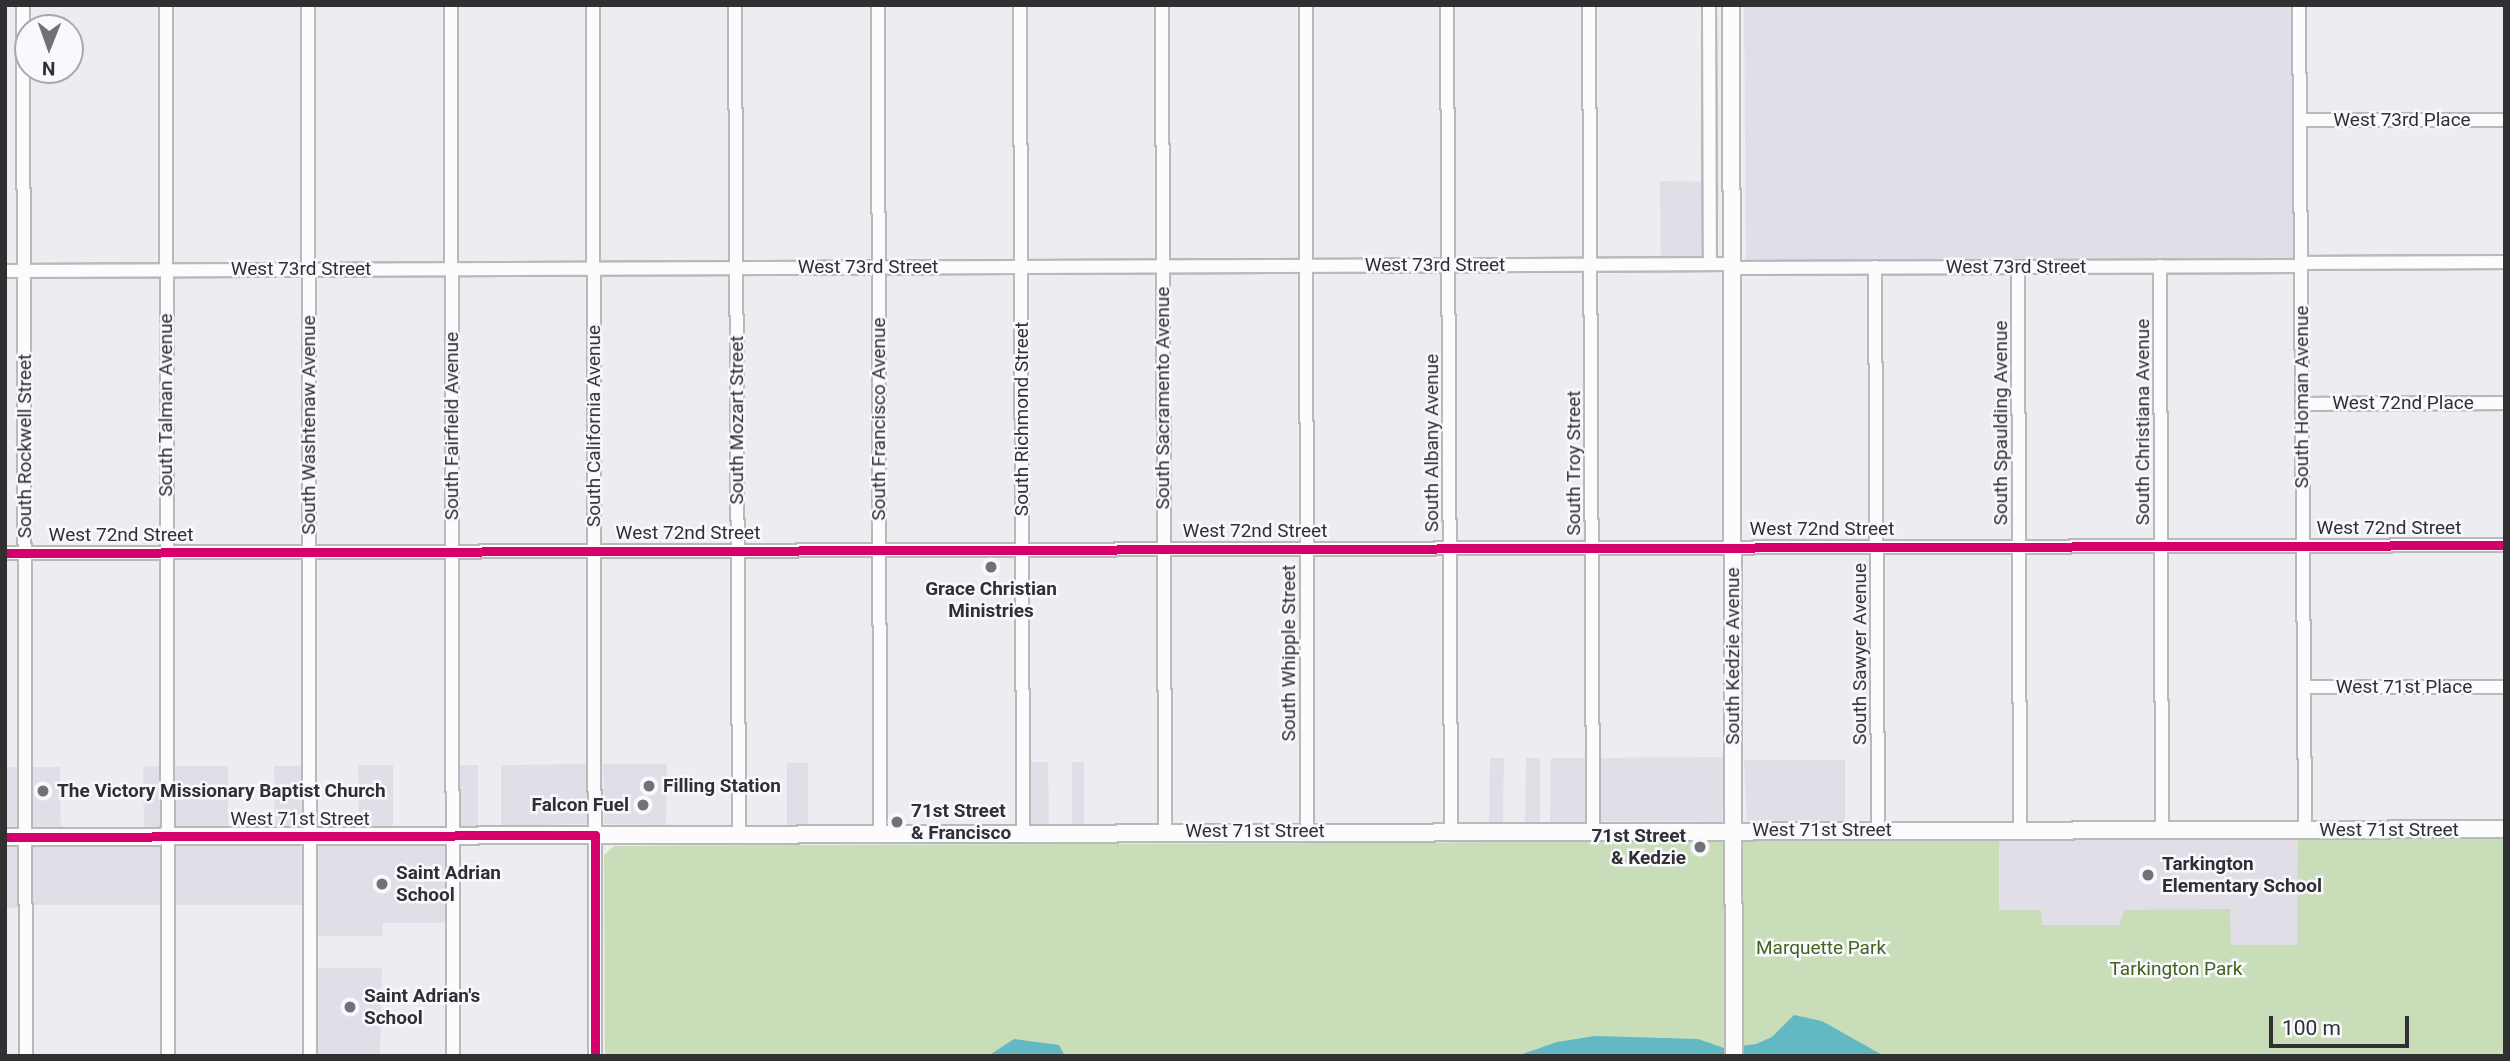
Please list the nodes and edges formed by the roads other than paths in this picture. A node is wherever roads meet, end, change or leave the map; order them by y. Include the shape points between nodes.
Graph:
1 (23, 5) edge
2 (166, 5) edge
3 (308, 5) edge
4 (451, 5) edge
5 (593, 5) edge
6 (735, 5) edge
7 (878, 5) edge
8 (1020, 5) edge
9 (1162, 5) edge
10 (1306, 5) edge
11 (1447, 5) edge
12 (1589, 5) edge
13 (1709, 5) edge
14 (1731, 5) edge
15 (2299, 5) edge
16 (2300, 120) junction
17 (2505, 120) edge
18 (2505, 262) edge
19 (1590, 264) junction
20 (1710, 264) junction
21 (2301, 264) junction
22 (1306, 265) junction
23 (1449, 265) junction
24 (1021, 266) junction
25 (1163, 266) junction
26 (1731, 266) junction
27 (2160, 266) junction
28 (878, 267) junction
29 (1875, 267) junction
30 (2018, 267) junction
31 (593, 268) junction
32 (736, 268) junction
33 (308, 269) junction
34 (451, 269) junction
35 (24, 270) junction
36 (166, 270) junction
37 (5, 271) edge
38 (2505, 403) edge
39 (2302, 404) junction
40 (2505, 545) edge
41 (1732, 546) junction
42 (1877, 546) junction
43 (2019, 546) junction
44 (1450, 547) junction
45 (1591, 547) junction
46 (2161, 547) junction
47 (2303, 547) junction
48 (1164, 548) junction
49 (1306, 548) junction
50 (1022, 549) junction
51 (737, 550) junction
52 (880, 550) junction
53 (452, 551) junction
54 (594, 551) junction
55 (167, 552) junction
56 (309, 552) junction
57 (5, 553) edge
58 (25, 553) junction
59 (2304, 687) junction
60 (2505, 687) edge
61 (2505, 829) edge
62 (1593, 830) junction
63 (1734, 830) junction
64 (1878, 830) junction
65 (2020, 830) junction
66 (2162, 830) junction
67 (2305, 830) junction
68 (1307, 831) junction
69 (1451, 831) junction
70 (1165, 832) junction
71 (880, 833) junction
72 (1023, 833) junction
73 (739, 834) junction
74 (453, 835) junction
75 (595, 835) junction
76 (167, 836) junction
77 (309, 836) junction
78 (5, 837) edge
79 (26, 837) junction
80 (26, 1056) edge
81 (167, 1056) edge
82 (310, 1056) edge
83 (453, 1056) edge
84 (595, 1056) edge
85 (1734, 1056) edge

1 - 35 street, South Rockwell Street
2 - 36 street, South Talman Avenue
3 - 33 street, South Washtenaw Avenue
4 - 34 street, South Fairfield Avenue
5 - 31 street, South California Avenue
6 - 32 street, South Mozart Street
7 - 28 street, South Francisco Avenue
8 - 24 street, South Richmond Street
9 - 25 street, South Sacramento Avenue
10 - 22 street, South Whipple Street
11 - 23 street, South Albany Avenue
12 - 19 street, South Troy Street
13 - 20 street
14 - 26 main road, South Kedzie Avenue
15 - 16 street, South Homan Avenue
16 - 17 street, West 73rd Place
16 - 21 street, South Homan Avenue
18 - 21 street, West 73rd Street
19 - 20 street, West 73rd Street
19 - 23 street, West 73rd Street
19 - 45 street, South Troy Street
20 - 26 street, West 73rd Street
21 - 27 street, West 73rd Street
21 - 39 street, South Homan Avenue
22 - 23 street, West 73rd Street
22 - 25 street, West 73rd Street
22 - 49 street, South Whipple Street
23 - 44 street, South Albany Avenue
24 - 25 street, West 73rd Street
24 - 28 street, West 73rd Street
24 - 50 street, South Richmond Street
25 - 48 street, South Sacramento Avenue
26 - 29 street, West 73rd Street
26 - 41 main road, South Kedzie Avenue
27 - 30 street, West 73rd Street
27 - 46 street, South Christiana Avenue
28 - 32 street, West 73rd Street
28 - 52 street, South Francisco Avenue
29 - 30 street, West 73rd Street
29 - 42 street, South Sawyer Avenue
30 - 43 street, South Spaulding Avenue
31 - 32 street, West 73rd Street
31 - 34 street, West 73rd Street
31 - 54 street, South California Avenue
32 - 51 street, South Mozart Street
33 - 34 street, West 73rd Street
33 - 36 street, West 73rd Street
33 - 56 street, South Washtenaw Avenue
34 - 53 street, South Fairfield Avenue
35 - 36 street, West 73rd Street
35 - 37 street, West 73rd Street
35 - 58 street, South Rockwell Street
36 - 55 street, South Talman Avenue
38 - 39 street, West 72nd Place
39 - 47 street, South Homan Avenue
40 - 47 street, West 72nd Street
41 - 42 street, West 72nd Street
41 - 45 street, West 72nd Street
41 - 63 main road, South Kedzie Avenue
42 - 43 street, West 72nd Street
42 - 64 street, South Sawyer Avenue
43 - 46 street, West 72nd Street
43 - 65 street, South Spaulding Avenue
44 - 45 street, West 72nd Street
44 - 49 street, West 72nd Street
44 - 69 street, South Albany Avenue
45 - 62 street, South Troy Street
46 - 47 street, West 72nd Street
46 - 66 street, South Christiana Avenue
47 - 59 street, South Homan Avenue
48 - 49 street, West 72nd Street
48 - 50 street, West 72nd Street
48 - 70 street, South Sacramento Avenue
49 - 68 street, South Whipple Street
50 - 52 street, West 72nd Street
50 - 72 street, South Richmond Street
51 - 52 street, West 72nd Street
51 - 54 street, West 72nd Street
51 - 73 street, South Mozart Street
52 - 71 street, South Francisco Avenue
53 - 54 street, West 72nd Street
53 - 56 street, West 72nd Street
53 - 74 street, South Fairfield Avenue
54 - 75 street, South California Avenue
55 - 56 street, West 72nd Street
55 - 58 street, West 72nd Street
55 - 76 street, South Talman Avenue
56 - 77 street, South Washtenaw Avenue
57 - 58 street, West 72nd Street
58 - 79 street, South Rockwell Street
59 - 60 street, West 71st Place
59 - 67 street, South Homan Avenue
61 - 67 main road, West 71st Street
62 - 63 main road, West 71st Street
62 - 69 main road, West 71st Street
63 - 64 main road, West 71st Street
63 - 85 main road, South Kedzie Avenue
64 - 65 main road, West 71st Street
65 - 66 main road, West 71st Street
66 - 67 main road, West 71st Street
68 - 69 main road, West 71st Street
68 - 70 main road, West 71st Street
70 - 72 main road, West 71st Street
71 - 72 main road, West 71st Street
71 - 73 main road, West 71st Street
73 - 75 main road, West 71st Street
74 - 75 main road, West 71st Street
74 - 77 main road, West 71st Street
74 - 83 street, South Fairfield Avenue
75 - 84 street, South California Avenue
76 - 77 main road, West 71st Street
76 - 79 main road, West 71st Street
76 - 81 street, South Talman Avenue
77 - 82 street, South Washtenaw Avenue
78 - 79 main road, West 71st Street
79 - 80 street, South Rockwell Street

